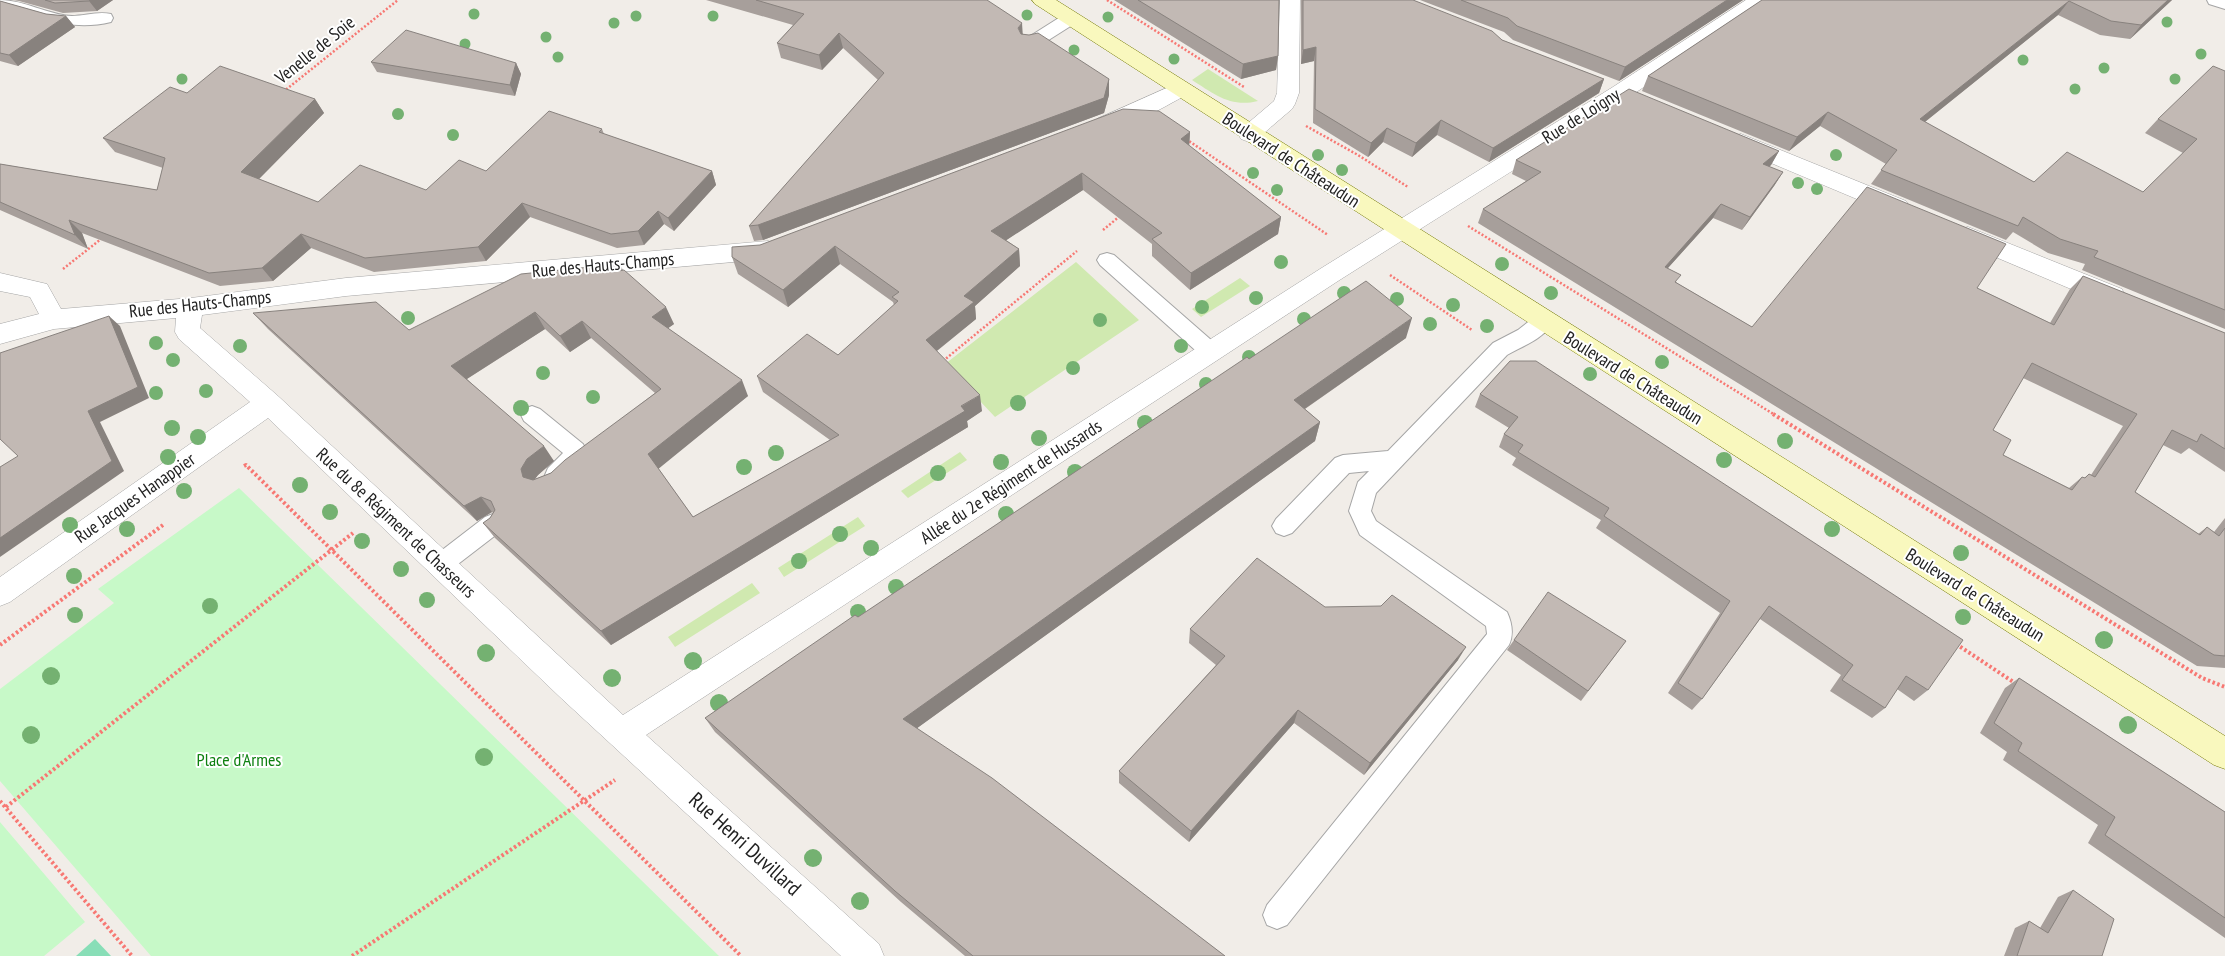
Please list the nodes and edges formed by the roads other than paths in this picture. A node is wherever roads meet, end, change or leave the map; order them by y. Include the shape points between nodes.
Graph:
1 (1042, 0) edge
2 (1290, 0) edge
3 (1760, 0) edge
4 (2215, 0) edge
5 (0, 2) edge
6 (2225, 4) edge
7 (105, 18) dead end
8 (1071, 18) junction
9 (1030, 44) edge
10 (1594, 82) edge
11 (1180, 90) junction
12 (1621, 92) junction
13 (1649, 103) edge
14 (1088, 130) edge
15 (1249, 134) junction
16 (1722, 134) edge
17 (1914, 213) edge
18 (1950, 228) edge
19 (1401, 230) junction
20 (793, 241) edge
21 (1107, 260) dead end
22 (0, 282) edge
23 (2134, 304) edge
24 (191, 306) junction
25 (54, 319) junction
26 (1544, 321) junction
27 (0, 334) edge
28 (1211, 352) junction
29 (269, 403) junction
30 (532, 415) dead end
31 (1392, 460) junction
32 (544, 485) edge
33 (493, 524) edge
34 (1284, 526) dead end
35 (441, 564) junction
36 (0, 593) edge
37 (622, 733) junction
38 (2225, 754) edge
39 (1277, 915) dead end
40 (867, 956) edge

1 - 8 main road, Boulevard de Châteaudun
2 - 15 street via 1288,93 1284,104
3 - 12 street, Rue de Loigny
4 - 6 lane
5 - 7 lane via 71,20
8 - 9 lane
8 - 11 main road, Boulevard de Châteaudun
10 - 12 street
11 - 14 street
11 - 15 main road, Boulevard de Châteaudun
12 - 13 street
12 - 19 street, Rue de Loigny
15 - 19 main road, Boulevard de Châteaudun
16 - 17 street
18 - 23 street
19 - 26 main road, Boulevard de Châteaudun
19 - 28 street, Allée du 2e Régiment de Hussards
20 - 24 street, Rue des Hauts-Champs via 765,251 346,287
21 - 28 lane
22 - 25 street via 38,290
24 - 25 street, Rue des Hauts-Champs
24 - 29 street, Rue du 8e Régiment de Chasseurs via 188,332
25 - 27 street, Rue des Hauts-Champs
26 - 31 lane via 1500,349
26 - 38 main road, Boulevard de Châteaudun
28 - 37 street, Allée du 2e Régiment de Hussards
29 - 35 street, Rue du 8e Régiment de Chasseurs
29 - 36 street, Rue Jacques Hanappier
30 - 32 lane via 575,450 568,465
31 - 34 lane via 1343,464
31 - 39 lane via 1366,489 1360,511 1368,528 1498,620 1500,637
33 - 35 lane
35 - 37 street, Rue du 8e Régiment de Chasseurs
37 - 40 street, Rue Henri Duvillard

